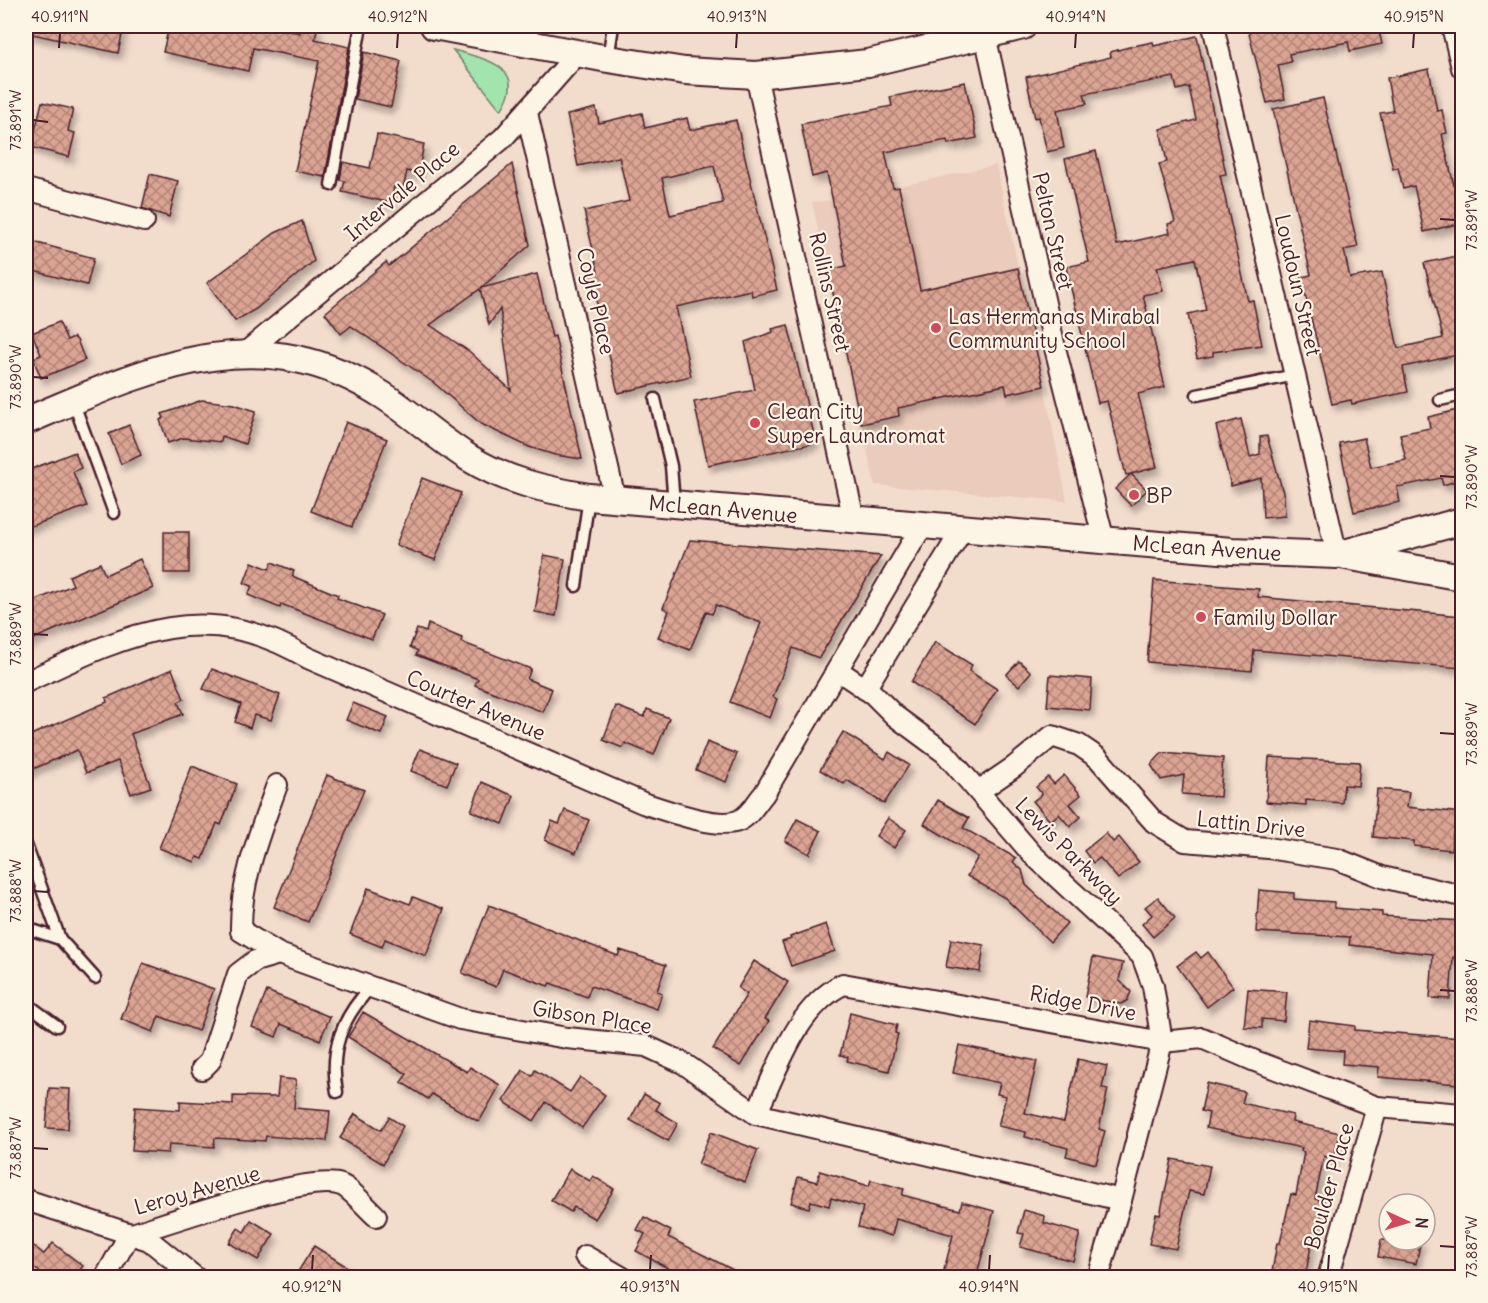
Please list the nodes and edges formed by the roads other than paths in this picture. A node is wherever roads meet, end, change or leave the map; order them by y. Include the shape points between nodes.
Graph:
1 (361, 26) edge
2 (434, 26) edge
3 (613, 26) edge
4 (1023, 26) edge
5 (1214, 26) edge
6 (1452, 26) edge
7 (985, 35) junction
8 (577, 54) junction
9 (608, 60) junction
10 (1462, 68) edge
11 (756, 75) junction
12 (527, 113) junction
13 (331, 185) dead end
14 (26, 189) edge
15 (144, 221) dead end
16 (245, 353) junction
17 (1295, 375) junction
18 (1197, 395) dead end
19 (1462, 395) edge
20 (655, 399) dead end
21 (1440, 400) dead end
22 (73, 401) junction
23 (26, 421) edge
24 (589, 497) junction
25 (615, 500) junction
26 (674, 504) junction
27 (114, 513) dead end
28 (854, 520) junction
29 (1462, 521) edge
30 (922, 526) junction
31 (962, 530) junction
32 (1104, 541) junction
33 (1337, 555) junction
34 (1462, 577) edge
35 (576, 586) dead end
36 (839, 670) junction
37 (26, 682) edge
38 (865, 689) junction
39 (277, 785) dead end
40 (979, 790) junction
41 (26, 845) edge
42 (1462, 896) edge
43 (26, 928) edge
44 (60, 939) junction
45 (279, 954) junction
46 (95, 978) dead end
47 (372, 987) junction
48 (26, 1003) edge
49 (57, 1026) dead end
50 (1162, 1042) junction
51 (202, 1069) dead end
52 (337, 1092) dead end
53 (1377, 1107) junction
54 (756, 1114) junction
55 (1462, 1114) edge
56 (26, 1200) edge
57 (1121, 1200) junction
58 (376, 1216) dead end
59 (129, 1235) junction
60 (585, 1256) dead end
61 (105, 1278) edge
62 (196, 1278) edge
63 (623, 1278) edge
64 (1098, 1278) edge
65 (1328, 1278) edge

1 - 13 lane
2 - 8 street
3 - 9 lane
4 - 7 street
5 - 17 street, Loudoun Street
6 - 10 street
7 - 11 street via 868,63
7 - 32 street, Pelton Street via 1055,348
8 - 9 street
8 - 12 street, Intervale Place
9 - 11 street via 685,71
11 - 28 street, Rollins Street
12 - 16 street, Intervale Place via 503,138
12 - 25 street, Coyle Place
14 - 15 street
16 - 22 street, McLean Avenue via 182,362
16 - 24 street, McLean Avenue via 294,358 333,370 383,396 456,449 496,472 540,488
17 - 18 lane
17 - 33 street, Loudoun Street
19 - 21 lane
20 - 26 lane via 671,466
22 - 23 street, McLean Avenue
22 - 27 lane
24 - 25 street, McLean Avenue
24 - 35 lane
25 - 26 street, McLean Avenue
26 - 28 street, McLean Avenue
28 - 30 street, McLean Avenue
29 - 33 street, McLean Avenue
30 - 31 street, McLean Avenue
30 - 36 street
31 - 32 street, McLean Avenue
31 - 38 street
32 - 33 street, McLean Avenue
33 - 34 street
36 - 37 street, Courter Avenue via 764,794 737,822 696,820 643,803 308,658 282,643 239,629 185,624 145,632
36 - 38 street, Lewis Parkway
38 - 40 street, Lewis Parkway via 945,753
39 - 45 street, Gibson Place via 240,906 241,931
40 - 42 street, Lattin Drive via 1052,736 1079,745 1098,758 1154,822 1185,841 1337,859 1382,877
40 - 50 street, Lewis Parkway via 1032,854 1142,956 1153,986
41 - 44 lane
43 - 44 lane
44 - 46 lane
45 - 47 street, Gibson Place
45 - 51 street via 255,961 238,974 210,1061
47 - 52 lane via 346,1019 335,1050
47 - 54 street, Gibson Place via 460,1019 567,1038 646,1046 683,1063
48 - 49 lane
50 - 53 street, Ridge Drive via 1202,1038
50 - 54 street, Ridge Drive via 843,984 826,993 800,1024
50 - 57 street, Lewis Parkway
53 - 55 street, Ridge Drive
53 - 65 street, Boulder Place
54 - 57 street, Gibson Place
56 - 59 street, Leroy Avenue
57 - 64 street, Lewis Parkway
58 - 59 street, Leroy Avenue via 342,1185 314,1184 234,1202
59 - 61 street
59 - 62 street via 149,1240
60 - 63 street

